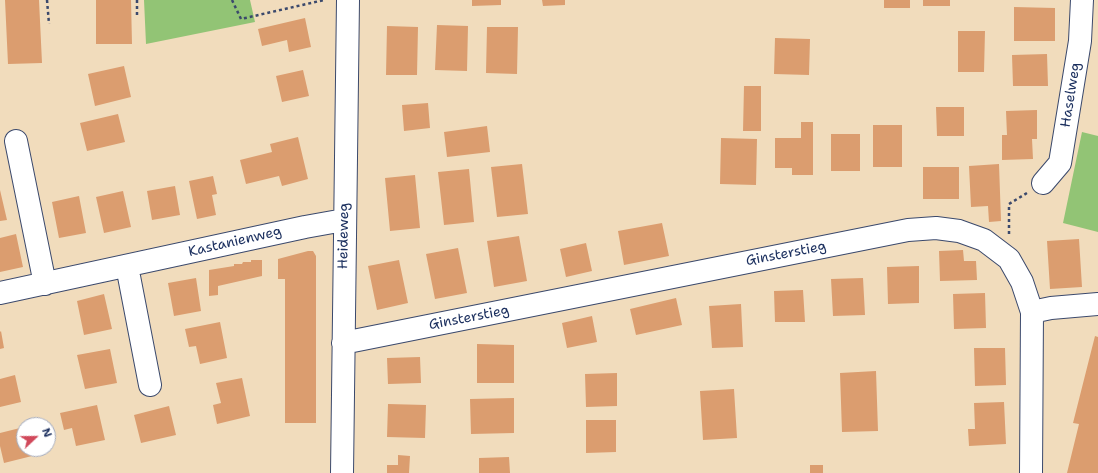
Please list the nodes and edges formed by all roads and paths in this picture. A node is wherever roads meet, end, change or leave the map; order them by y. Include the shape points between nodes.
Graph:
1 (47, 0) edge
2 (137, 0) edge
3 (232, 0) edge
4 (324, 0) edge
5 (348, 0) edge
6 (1082, 0) edge
7 (137, 16) dead end
8 (49, 24) dead end
9 (16, 141) dead end
10 (1043, 183) joint
11 (344, 220) junction
12 (1009, 259) junction
13 (127, 266) junction
14 (45, 284) junction
15 (0, 293) edge
16 (1098, 304) edge
17 (1032, 312) junction
18 (343, 343) junction
19 (150, 385) dead end
20 (342, 473) edge
21 (1031, 473) edge

1 - 8 path
2 - 7 path
3 - 4 path via 241,19
5 - 11 street, Heideweg
6 - 10 street, Haselweg via 1080,42 1060,163
9 - 14 street
10 - 12 path via 1009,204
11 - 13 street, Kastanienweg
11 - 18 street, Heideweg
12 - 17 street, Ginsterstieg via 1022,282
12 - 18 street, Ginsterstieg via 984,240 959,231 936,228 908,230
13 - 14 street, Kastanienweg
13 - 19 street
14 - 15 street, Kastanienweg
16 - 17 street
17 - 21 street, Ginsterstieg
18 - 20 street, Heideweg

